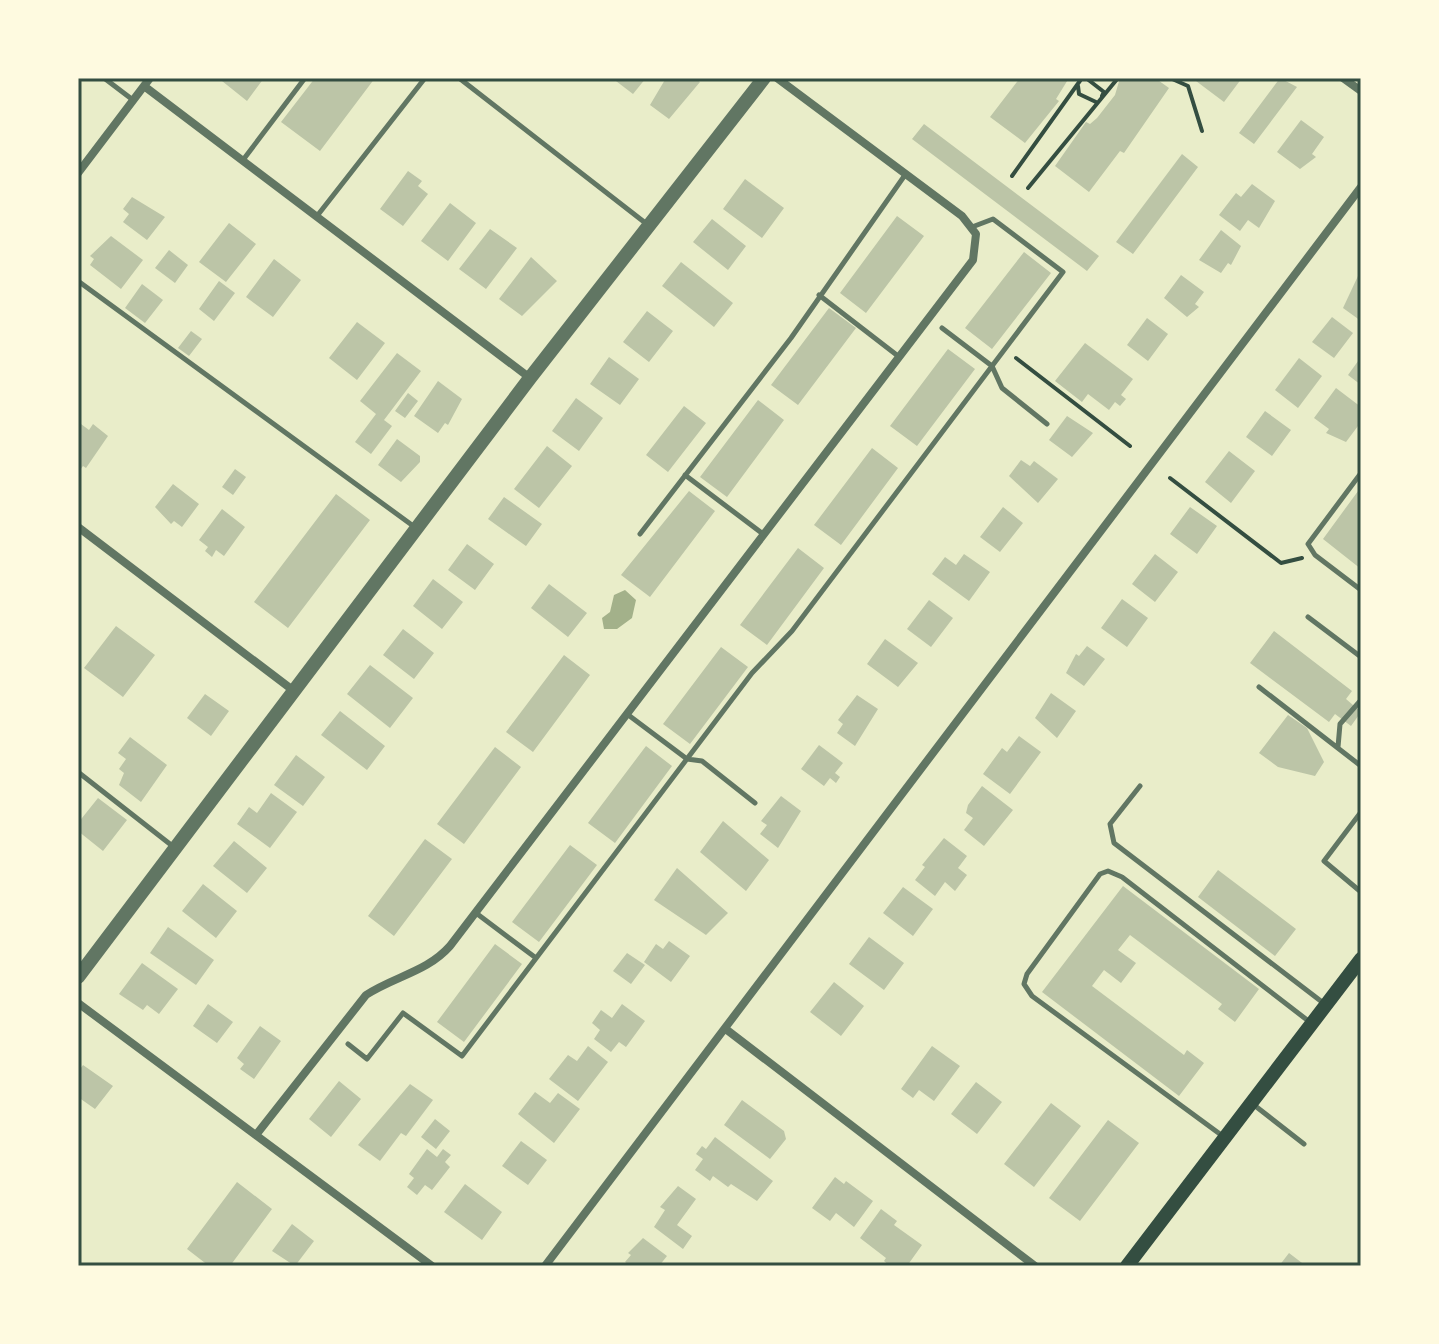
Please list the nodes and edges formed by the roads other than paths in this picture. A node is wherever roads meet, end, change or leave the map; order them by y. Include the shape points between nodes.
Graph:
1 (104, 78) edge
2 (150, 78) edge
3 (305, 78) edge
4 (425, 78) edge
5 (459, 78) edge
6 (764, 78) edge
7 (777, 78) edge
8 (1343, 78) edge
9 (144, 86) junction
10 (1361, 91) edge
11 (133, 100) junction
12 (242, 161) junction
13 (78, 173) edge
14 (905, 175) junction
15 (1361, 187) edge
16 (316, 217) junction
17 (649, 226) junction
18 (972, 227) junction
19 (78, 281) edge
20 (819, 295) junction
21 (942, 328) dead end
22 (898, 356) junction
23 (992, 366) junction
24 (530, 378) junction
25 (1047, 424) dead end
26 (1361, 473) edge
27 (685, 475) junction
28 (78, 527) edge
29 (417, 529) junction
30 (640, 534) dead end
31 (763, 534) junction
32 (1361, 590) edge
33 (1308, 617) dead end
34 (1361, 657) edge
35 (1259, 687) dead end
36 (295, 691) junction
37 (1361, 700) edge
38 (626, 713) junction
39 (1338, 748) junction
40 (687, 759) junction
41 (1361, 766) edge
42 (78, 772) edge
43 (1140, 786) dead end
44 (755, 803) dead end
45 (1361, 812) edge
46 (175, 849) junction
47 (1361, 892) edge
48 (475, 912) junction
49 (536, 958) junction
50 (1361, 959) edge
51 (78, 977) edge
52 (78, 1003) edge
53 (1326, 1005) junction
54 (1312, 1024) junction
55 (727, 1030) junction
56 (348, 1044) dead end
57 (1251, 1103) junction
58 (256, 1135) junction
59 (1225, 1138) junction
60 (1304, 1144) dead end
61 (432, 1266) edge
62 (545, 1266) edge
63 (1035, 1266) edge
64 (1127, 1266) edge

1 - 11 lane
2 - 9 street
3 - 12 lane
4 - 16 lane
5 - 17 lane
6 - 17 street
7 - 14 street
8 - 10 street
9 - 11 street
9 - 12 street
11 - 13 street
12 - 16 street
14 - 18 street
14 - 20 lane
15 - 55 street
16 - 24 street
17 - 24 street
18 - 22 street via 977,241 973,260
18 - 23 lane via 993,219 1063,272
19 - 29 lane
20 - 22 lane
20 - 27 lane
21 - 23 lane
22 - 31 street
23 - 25 lane via 1002,388
23 - 40 lane via 792,631 752,673
24 - 29 street
26 - 32 lane via 1308,544
27 - 30 lane
27 - 31 lane
28 - 36 street
29 - 36 street
31 - 38 street
33 - 34 lane
35 - 39 lane
36 - 46 street
37 - 39 lane via 1340,724
38 - 40 lane
38 - 48 street
39 - 41 lane
40 - 44 lane via 702,761
40 - 49 lane
42 - 46 lane
43 - 53 lane via 1110,824 1114,843
45 - 47 lane via 1324,861
46 - 51 street
48 - 49 lane
48 - 58 street via 440,957 366,995
49 - 56 lane via 462,1056 403,1013 367,1059
50 - 53 main road
52 - 58 street
53 - 54 main road
54 - 57 main road
54 - 59 lane via 1122,877 1108,871 1100,874 1024,984 1032,996
55 - 62 street
55 - 63 street
57 - 59 main road
57 - 60 lane
58 - 61 street
59 - 64 main road

